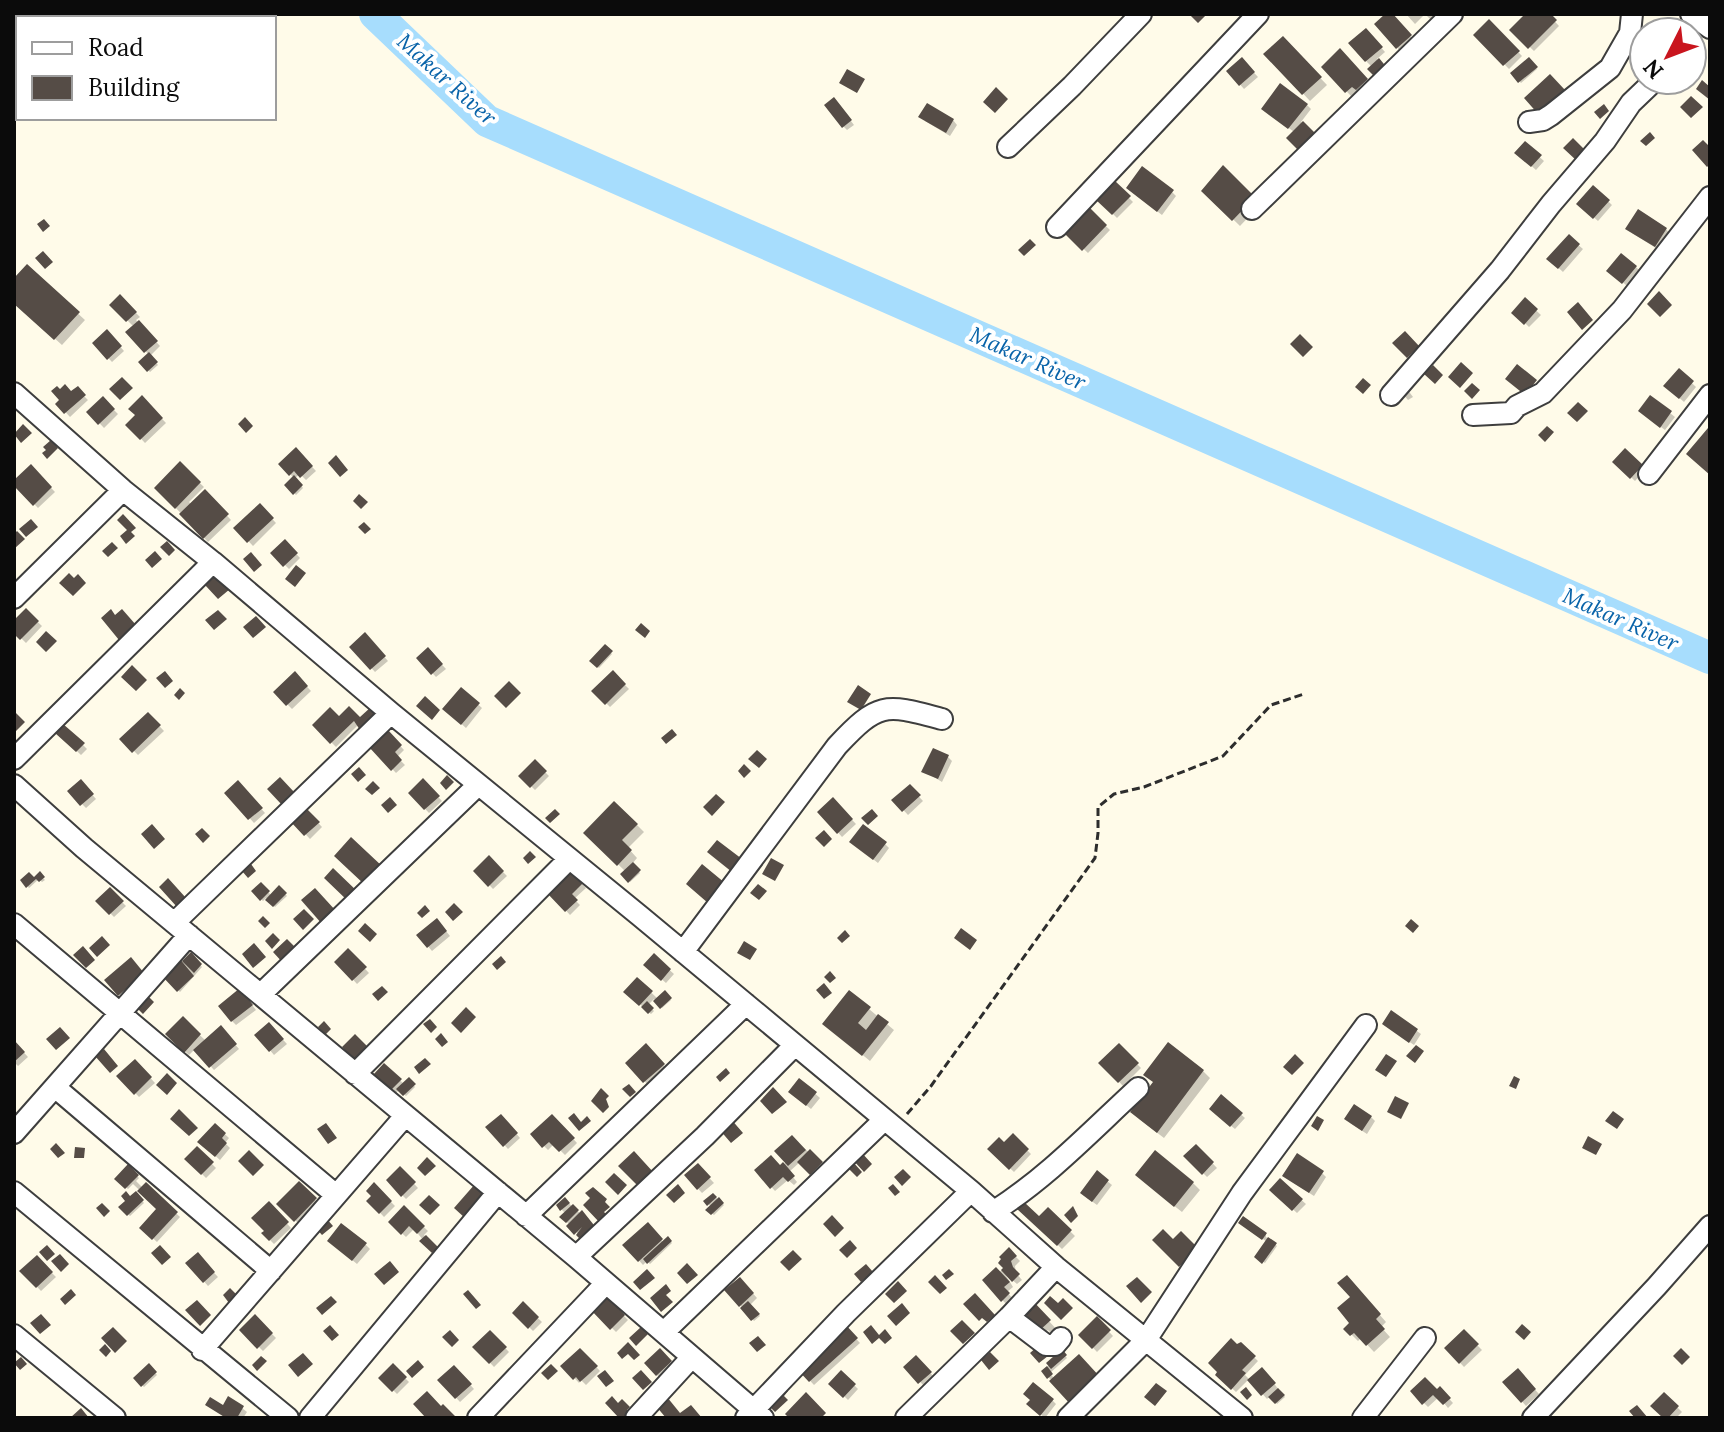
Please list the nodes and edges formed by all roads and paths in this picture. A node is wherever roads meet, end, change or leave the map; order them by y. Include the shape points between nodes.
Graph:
1 (1141, 14) edge
2 (1258, 14) edge
3 (1452, 14) edge
4 (1632, 14) edge
5 (1638, 96) edge
6 (1529, 122) dead end
7 (1008, 147) dead end
8 (1710, 197) edge
9 (1252, 209) dead end
10 (1057, 227) dead end
11 (1391, 395) dead end
12 (1710, 395) edge
13 (17, 400) edge
14 (1473, 415) dead end
15 (1649, 474) dead end
16 (123, 490) junction
17 (213, 562) junction
18 (14, 598) edge
19 (1304, 694) dead end
20 (391, 713) junction
21 (942, 719) dead end
22 (14, 759) edge
23 (14, 785) edge
24 (478, 785) junction
25 (568, 860) junction
26 (14, 924) edge
27 (181, 929) junction
28 (683, 952) junction
29 (261, 994) junction
30 (746, 1004) junction
31 (121, 1014) junction
32 (1366, 1025) dead end
33 (794, 1046) junction
34 (355, 1074) junction
35 (56, 1088) junction
36 (1138, 1088) dead end
37 (405, 1116) junction
38 (889, 1125) junction
39 (14, 1133) edge
40 (971, 1191) junction
41 (14, 1192) edge
42 (498, 1192) junction
43 (336, 1195) junction
44 (993, 1212) junction
45 (526, 1216) junction
46 (1710, 1226) edge
47 (576, 1257) junction
48 (1056, 1267) junction
49 (271, 1271) junction
50 (606, 1283) junction
51 (1009, 1317) junction
52 (664, 1332) junction
53 (14, 1335) edge
54 (1061, 1338) dead end
55 (1425, 1338) dead end
56 (1146, 1340) junction
57 (202, 1350) junction
58 (692, 1357) junction
59 (1234, 1415) edge
60 (754, 1416) edge
61 (115, 1418) edge
62 (288, 1418) edge
63 (310, 1418) edge
64 (478, 1418) edge
65 (636, 1418) edge
66 (906, 1418) edge
67 (1068, 1418) edge
68 (1363, 1418) edge
69 (1533, 1418) edge

1 - 7 street
2 - 10 street
3 - 9 street
4 - 6 street via 1630,33 1610,68 1551,115
5 - 11 street via 1500,270
8 - 14 street via 1633,296 1543,393 1511,413
12 - 15 street
13 - 16 street
16 - 17 street
16 - 18 street
17 - 20 street
17 - 22 street
19 - 38 path via 1271,705 1223,756 1114,794 1098,807 1095,858 931,1086
20 - 24 street
20 - 27 street
21 - 28 street via 897,708 878,710 861,720
23 - 27 street
24 - 25 street
24 - 29 street
25 - 28 street
25 - 34 street
26 - 31 street
27 - 29 street
27 - 31 street
28 - 30 street
29 - 34 street
30 - 33 street
30 - 45 street
31 - 35 street
31 - 43 street
32 - 56 street via 1242,1193
33 - 38 street
33 - 47 street
34 - 37 street
35 - 39 street
35 - 49 street
36 - 44 street via 1037,1182
37 - 42 street
37 - 43 street
38 - 40 street
38 - 52 street
40 - 44 street
40 - 60 street via 846,1313
41 - 57 street
42 - 45 street
42 - 63 street
43 - 49 street
44 - 48 street
45 - 47 street
46 - 69 street
47 - 50 street
48 - 51 street
48 - 56 street
49 - 57 street
50 - 52 street
50 - 64 street
51 - 54 street via 1046,1345
51 - 66 street
52 - 58 street
53 - 61 street
55 - 68 street
56 - 59 street
56 - 67 street
57 - 62 street
58 - 60 street
58 - 65 street

